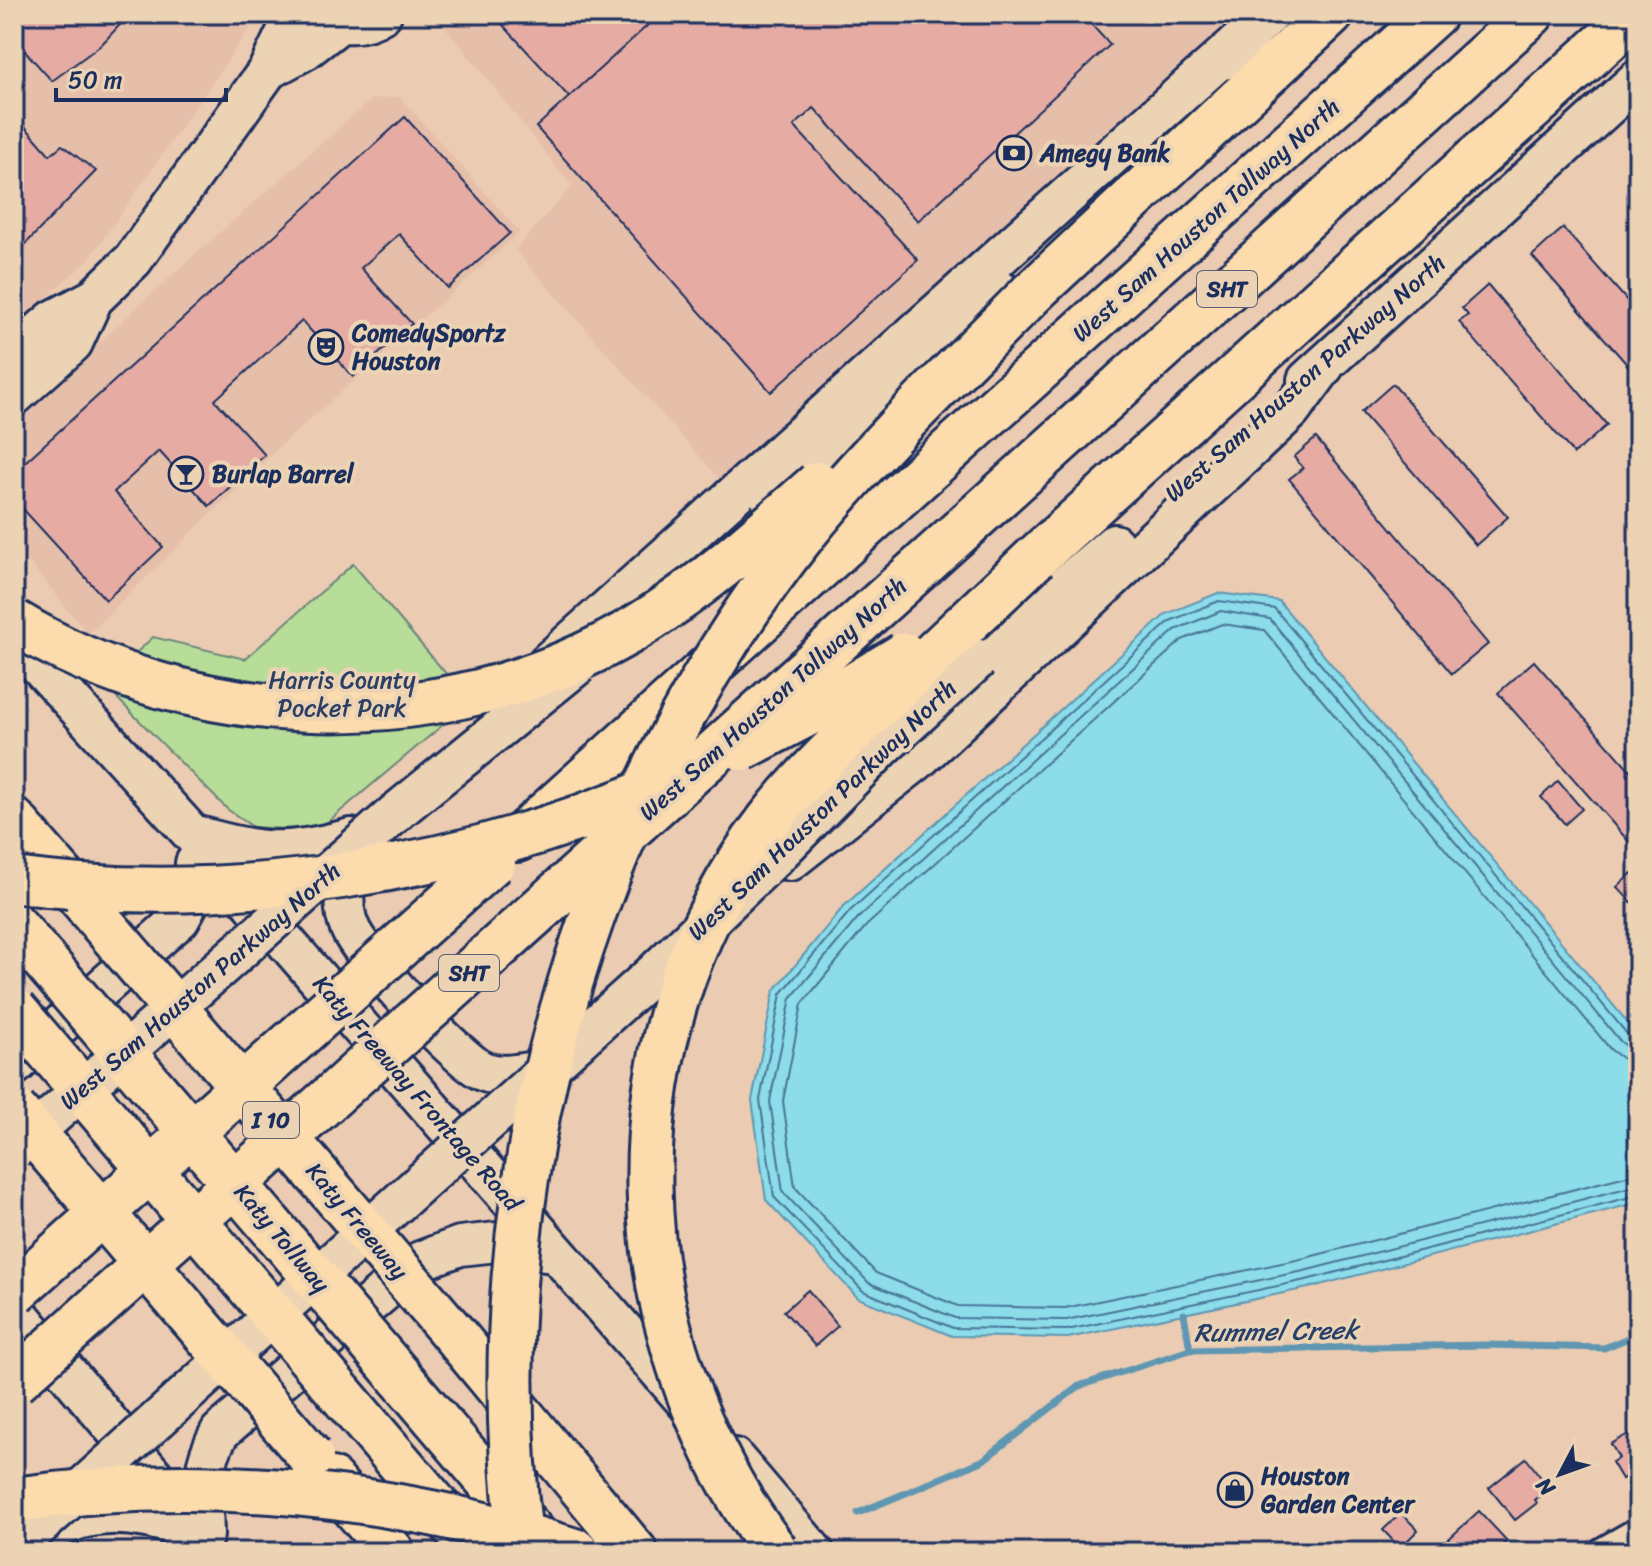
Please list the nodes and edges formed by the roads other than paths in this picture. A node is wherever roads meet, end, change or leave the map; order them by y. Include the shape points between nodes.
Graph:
1 (295, 14) edge
2 (382, 14) edge
3 (1270, 14) edge
4 (1331, 14) edge
5 (1434, 14) edge
6 (1531, 14) edge
7 (1636, 14) edge
8 (332, 18) edge
9 (1241, 40) junction
10 (268, 70) junction
11 (1633, 89) edge
12 (1032, 293) junction
13 (93, 299) junction
14 (14, 354) edge
15 (1325, 365) junction
16 (14, 396) edge
17 (1036, 557) junction
18 (14, 622) edge
19 (14, 638) edge
20 (14, 821) edge
21 (192, 834) junction
22 (351, 838) junction
23 (14, 880) edge
24 (264, 917) junction
25 (26, 938) edge
26 (14, 1010) edge
27 (14, 1066) edge
28 (540, 1070) junction
29 (14, 1110) edge
30 (456, 1138) junction
31 (14, 1139) edge
32 (14, 1150) edge
33 (560, 1257) junction
34 (14, 1292) edge
35 (14, 1309) edge
36 (14, 1382) edge
37 (125, 1441) junction
38 (14, 1500) edge
39 (598, 1508) junction
40 (1638, 1531) edge
41 (211, 1544) edge
42 (28, 1545) edge
43 (392, 1552) edge
44 (476, 1552) edge
45 (522, 1552) edge
46 (549, 1552) edge
47 (577, 1552) edge
48 (635, 1552) edge
49 (642, 1552) edge
50 (776, 1552) edge
51 (814, 1552) edge
52 (1601, 1552) edge

1 - 10 main road
2 - 8 main road via 355,24
3 - 9 main road, West Sam Houston Parkway North
4 - 12 highway
5 - 34 highway, West Sam Houston Tollway North / SHT, bridge
6 - 36 highway, West Sam Houston Tollway North / SHT, bridge
7 - 17 highway
8 - 10 main road via 305,50
9 - 22 main road
9 - 32 main road, West Sam Houston Parkway North, bridge via 1052,245 675,587 399,810
10 - 13 main road via 133,260
11 - 15 main road, West Sam Houston Parkway North
12 - 18 highway, bridge via 688,594 624,635 515,681 384,708 257,705 136,680
12 - 45 highway, bridge via 878,450 796,545 701,685 621,847 576,961 528,1161 512,1341 513,1452
13 - 14 main road via 53,320
13 - 16 main road via 73,343
15 - 28 main road via 1291,411 918,760
15 - 42 main road, West Sam Houston Parkway North, bridge via 979,659 656,971
17 - 23 highway, bridge via 890,665 809,713 691,772 562,823 430,859 274,883 116,888
17 - 50 highway, bridge via 826,755 768,821 694,951 665,1041 649,1167 660,1299 705,1435 740,1502
19 - 21 main road, Katy Freeway Frontage Road
20 - 39 highway, Katy Freeway / I 10, bridge
21 - 22 main road via 276,852
21 - 24 main road, Katy Freeway Frontage Road
21 - 27 main road via 193,895 180,919
22 - 24 main road
22 - 28 main road via 344,895 348,926 360,948 458,1055 484,1072
24 - 30 main road, Katy Freeway Frontage Road
24 - 31 main road
25 - 46 highway, Katy Tollway, bridge
26 - 44 highway, bridge
28 - 30 main road
28 - 33 main road via 531,1124 537,1176
29 - 43 highway, bridge
30 - 33 main road, Katy Freeway Frontage Road
30 - 37 main road
33 - 41 main road via 506,1241 460,1246 420,1261 220,1432 207,1454 203,1488
33 - 51 main road, Katy Freeway Frontage Road
35 - 37 main road
37 - 41 main road
37 - 42 main road
38 - 47 highway, bridge via 186,1487 306,1493 492,1526
39 - 48 highway, Katy Freeway / I 10
39 - 49 highway
40 - 52 street
41 - 42 main road via 160,1519 121,1515 87,1517

